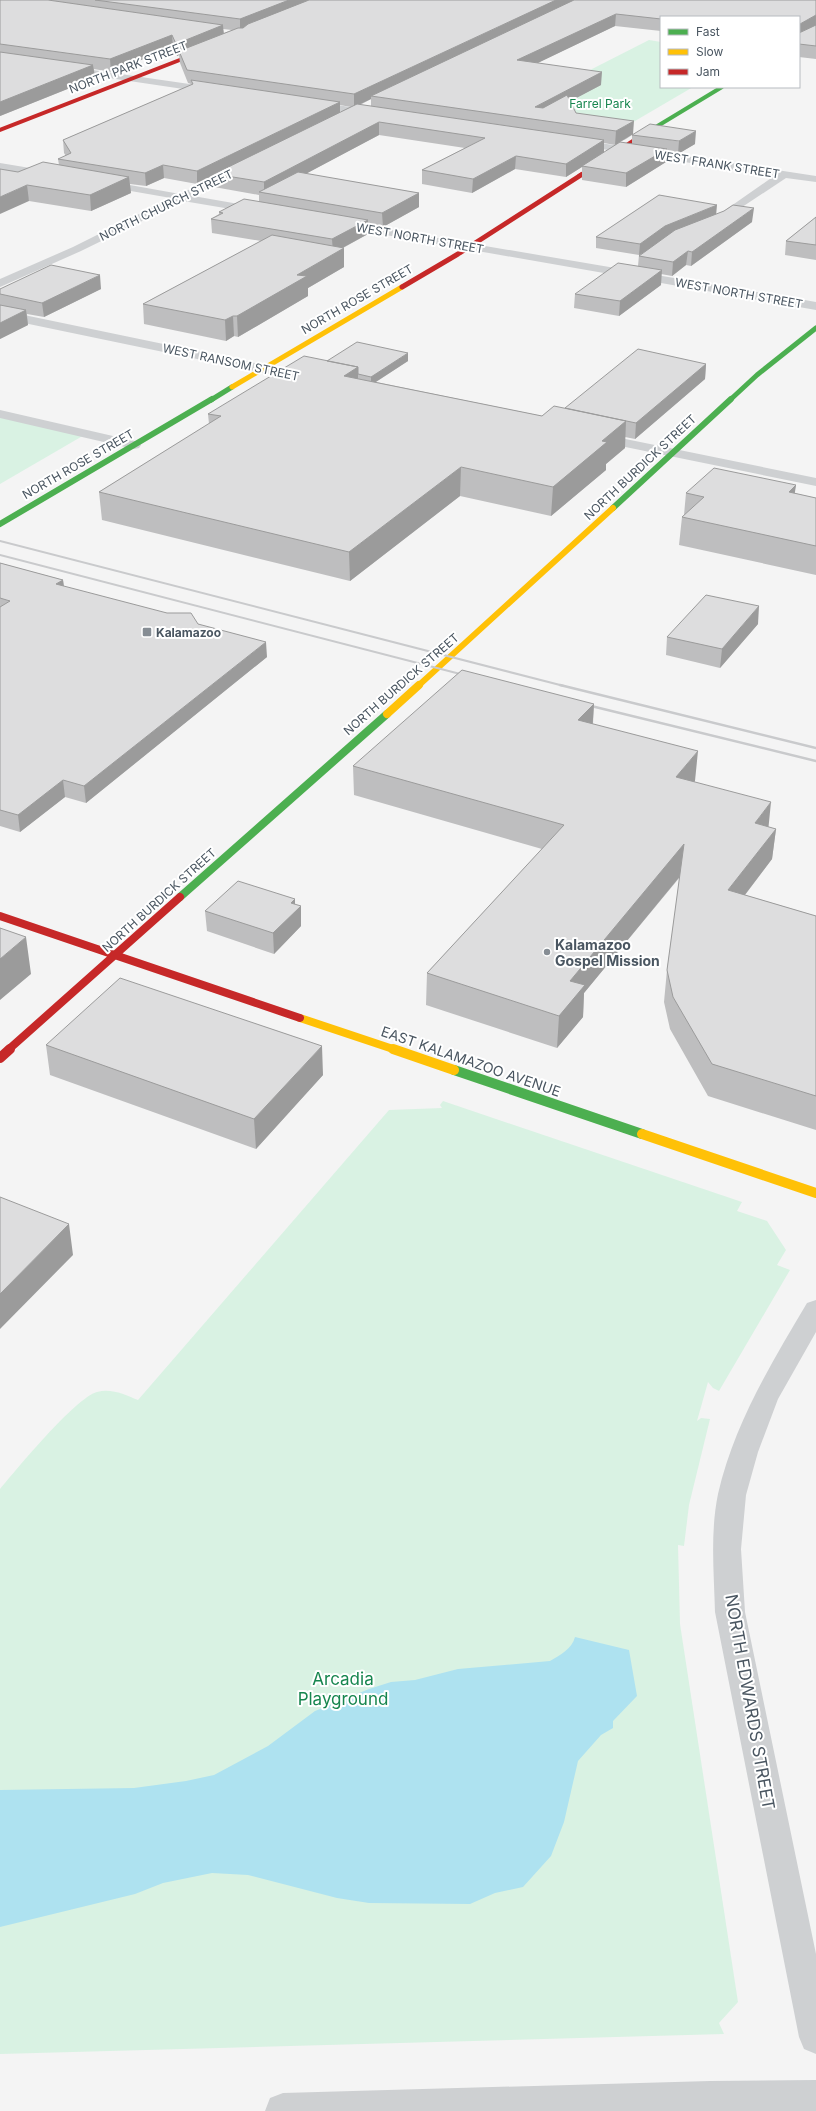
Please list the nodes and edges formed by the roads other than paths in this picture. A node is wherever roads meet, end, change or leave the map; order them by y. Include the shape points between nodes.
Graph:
1 (220, 44) edge
2 (53, 67) edge
3 (130, 78) junction
4 (720, 88) edge
5 (225, 92) edge
6 (304, 103) edge
7 (371, 104) edge
8 (357, 111) junction
9 (387, 115) edge
10 (339, 120) edge
11 (0, 130) edge
12 (566, 141) edge
13 (619, 149) junction
14 (248, 164) edge
15 (0, 166) edge
16 (784, 174) junction
17 (62, 176) edge
18 (816, 179) edge
19 (93, 182) edge
20 (182, 197) junction
21 (272, 212) edge
22 (327, 222) edge
23 (706, 226) edge
24 (470, 246) junction
25 (638, 263) dead end
26 (624, 273) junction
27 (0, 283) edge
28 (816, 306) edge
29 (0, 314) edge
30 (816, 328) edge
31 (263, 369) junction
32 (317, 380) edge
33 (0, 414) edge
34 (581, 434) edge
35 (134, 446) junction
36 (674, 453) junction
37 (816, 482) edge
38 (0, 524) edge
39 (0, 916) edge
40 (116, 955) junction
41 (0, 1058) edge
42 (816, 1194) edge
43 (816, 1309) edge
44 (816, 2037) edge
45 (816, 2098) edge
46 (283, 2111) edge

1 - 3 street, NORTH PARK STREET
2 - 3 street
3 - 5 street
3 - 11 street, NORTH PARK STREET
4 - 13 street, NORTH ROSE STREET
6 - 8 street
7 - 8 street
8 - 9 street
8 - 10 street
12 - 13 street, WEST FRANK STREET
13 - 16 street, WEST FRANK STREET
13 - 24 street, NORTH ROSE STREET
14 - 20 street, NORTH CHURCH STREET
15 - 17 street
16 - 18 street, WEST FRANK STREET
16 - 23 street via 718,221
19 - 20 street
20 - 21 street
20 - 27 street, NORTH CHURCH STREET via 77,249
22 - 24 street, WEST NORTH STREET
24 - 26 street, WEST NORTH STREET
24 - 31 street, NORTH ROSE STREET
25 - 26 street
26 - 28 street, WEST NORTH STREET
29 - 31 street, WEST RANSOM STREET
30 - 36 street, NORTH BURDICK STREET via 757,375
31 - 32 street, WEST RANSOM STREET
31 - 35 street, NORTH ROSE STREET
33 - 35 street
34 - 36 street
35 - 38 street, NORTH ROSE STREET
36 - 37 street
36 - 40 street, NORTH BURDICK STREET via 473,637
39 - 40 street, EAST KALAMAZOO AVENUE
40 - 41 street, NORTH BURDICK STREET
40 - 42 street, EAST KALAMAZOO AVENUE
43 - 44 street, NORTH EDWARDS STREET via 765,1399 744,1452 732,1495 727,1549 732,1623
45 - 46 street

